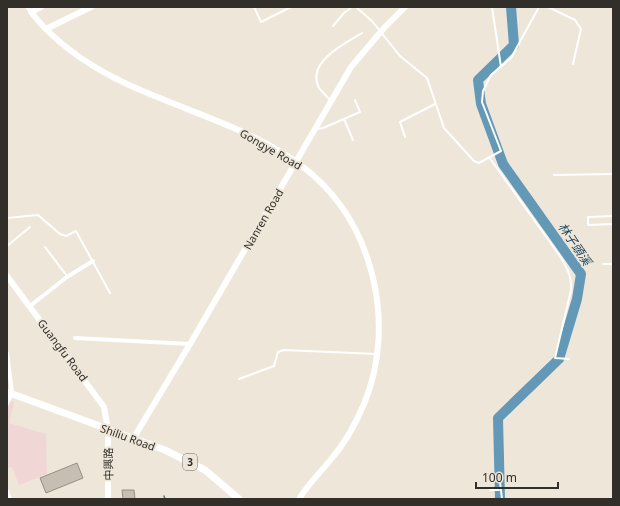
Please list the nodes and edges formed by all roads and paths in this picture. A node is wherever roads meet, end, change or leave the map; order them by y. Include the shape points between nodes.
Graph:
1 (41, 7) edge
2 (91, 7) edge
3 (254, 7) edge
4 (291, 7) edge
5 (352, 7) edge
6 (356, 7) edge
7 (405, 7) edge
8 (492, 7) edge
9 (539, 7) edge
10 (548, 7) edge
11 (29, 10) edge
12 (333, 26) dead end
13 (46, 30) junction
14 (380, 32) junction
15 (362, 34) dead end
16 (573, 64) dead end
17 (501, 67) junction
18 (330, 100) junction
19 (355, 100) dead end
20 (435, 104) junction
21 (344, 118) junction
22 (314, 129) junction
23 (405, 137) dead end
24 (353, 140) dead end
25 (489, 157) junction
26 (296, 161) junction
27 (613, 174) edge
28 (554, 175) dead end
29 (613, 216) edge
30 (7, 218) edge
31 (613, 224) edge
32 (30, 227) dead end
33 (7, 246) edge
34 (44, 247) dead end
35 (93, 261) junction
36 (603, 264) dead end
37 (613, 264) edge
38 (7, 276) edge
39 (67, 276) junction
40 (110, 293) dead end
41 (30, 306) junction
42 (75, 338) dead end
43 (190, 344) junction
44 (7, 352) edge
45 (377, 354) junction
46 (569, 358) dead end
47 (239, 379) dead end
48 (10, 392) edge
49 (7, 404) edge
50 (108, 430) junction
51 (133, 439) junction
52 (500, 482) dead end
53 (490, 490) dead end
54 (500, 490) junction
55 (7, 491) edge
56 (304, 492) junction
57 (10, 499) edge
58 (108, 499) edge
59 (239, 499) edge
60 (294, 499) edge
61 (300, 499) edge
62 (502, 499) edge

1 - 11 street
2 - 13 street
3 - 4 lane via 261,22
5 - 12 lane
6 - 14 lane
7 - 14 street, Nanren Road
8 - 17 lane
9 - 17 lane via 510,58
10 - 16 lane via 575,20 581,29
11 - 13 street, Gongye Road
13 - 26 street, Gongye Road via 79,58 106,75 135,89 234,127
14 - 18 street, Nanren Road via 351,67
14 - 20 lane via 400,56 427,78
15 - 18 lane via 337,48 319,66 319,88
17 - 25 lane via 492,75 483,91 482,102 501,151
18 - 22 street, Nanren Road
19 - 21 lane via 360,112
20 - 23 lane via 400,122
20 - 25 lane via 444,128 474,161 479,163
21 - 22 lane via 323,128
21 - 24 lane
22 - 26 street, Nanren Road
25 - 46 lane via 569,272 571,290 555,358
26 - 43 street, Nanren Road
26 - 45 street, Gongye Road via 317,178 335,198 362,244 376,292 379,317
27 - 28 lane
29 - 31 lane via 588,217 588,225
30 - 35 lane via 38,215 60,234 66,236 76,231
32 - 33 lane
34 - 39 lane
35 - 39 street
35 - 40 lane
36 - 37 lane
38 - 41 street, Guangfu Road
39 - 41 street
41 - 50 street, Guangfu Road via 104,407
42 - 43 street
43 - 51 street, Nanren Road
44 - 48 street
45 - 47 lane via 284,350 278,352 274,366
45 - 56 street, Gongye Road via 364,405 334,456
48 - 49 street
48 - 50 main road, Shiliu Road / 3
50 - 51 main road, Shiliu Road / 3
50 - 58 street, 中興路
51 - 59 main road, Shiliu Road / 3 via 191,462
52 - 54 lane
53 - 54 lane
54 - 62 lane
55 - 57 street
56 - 60 street
56 - 61 street

